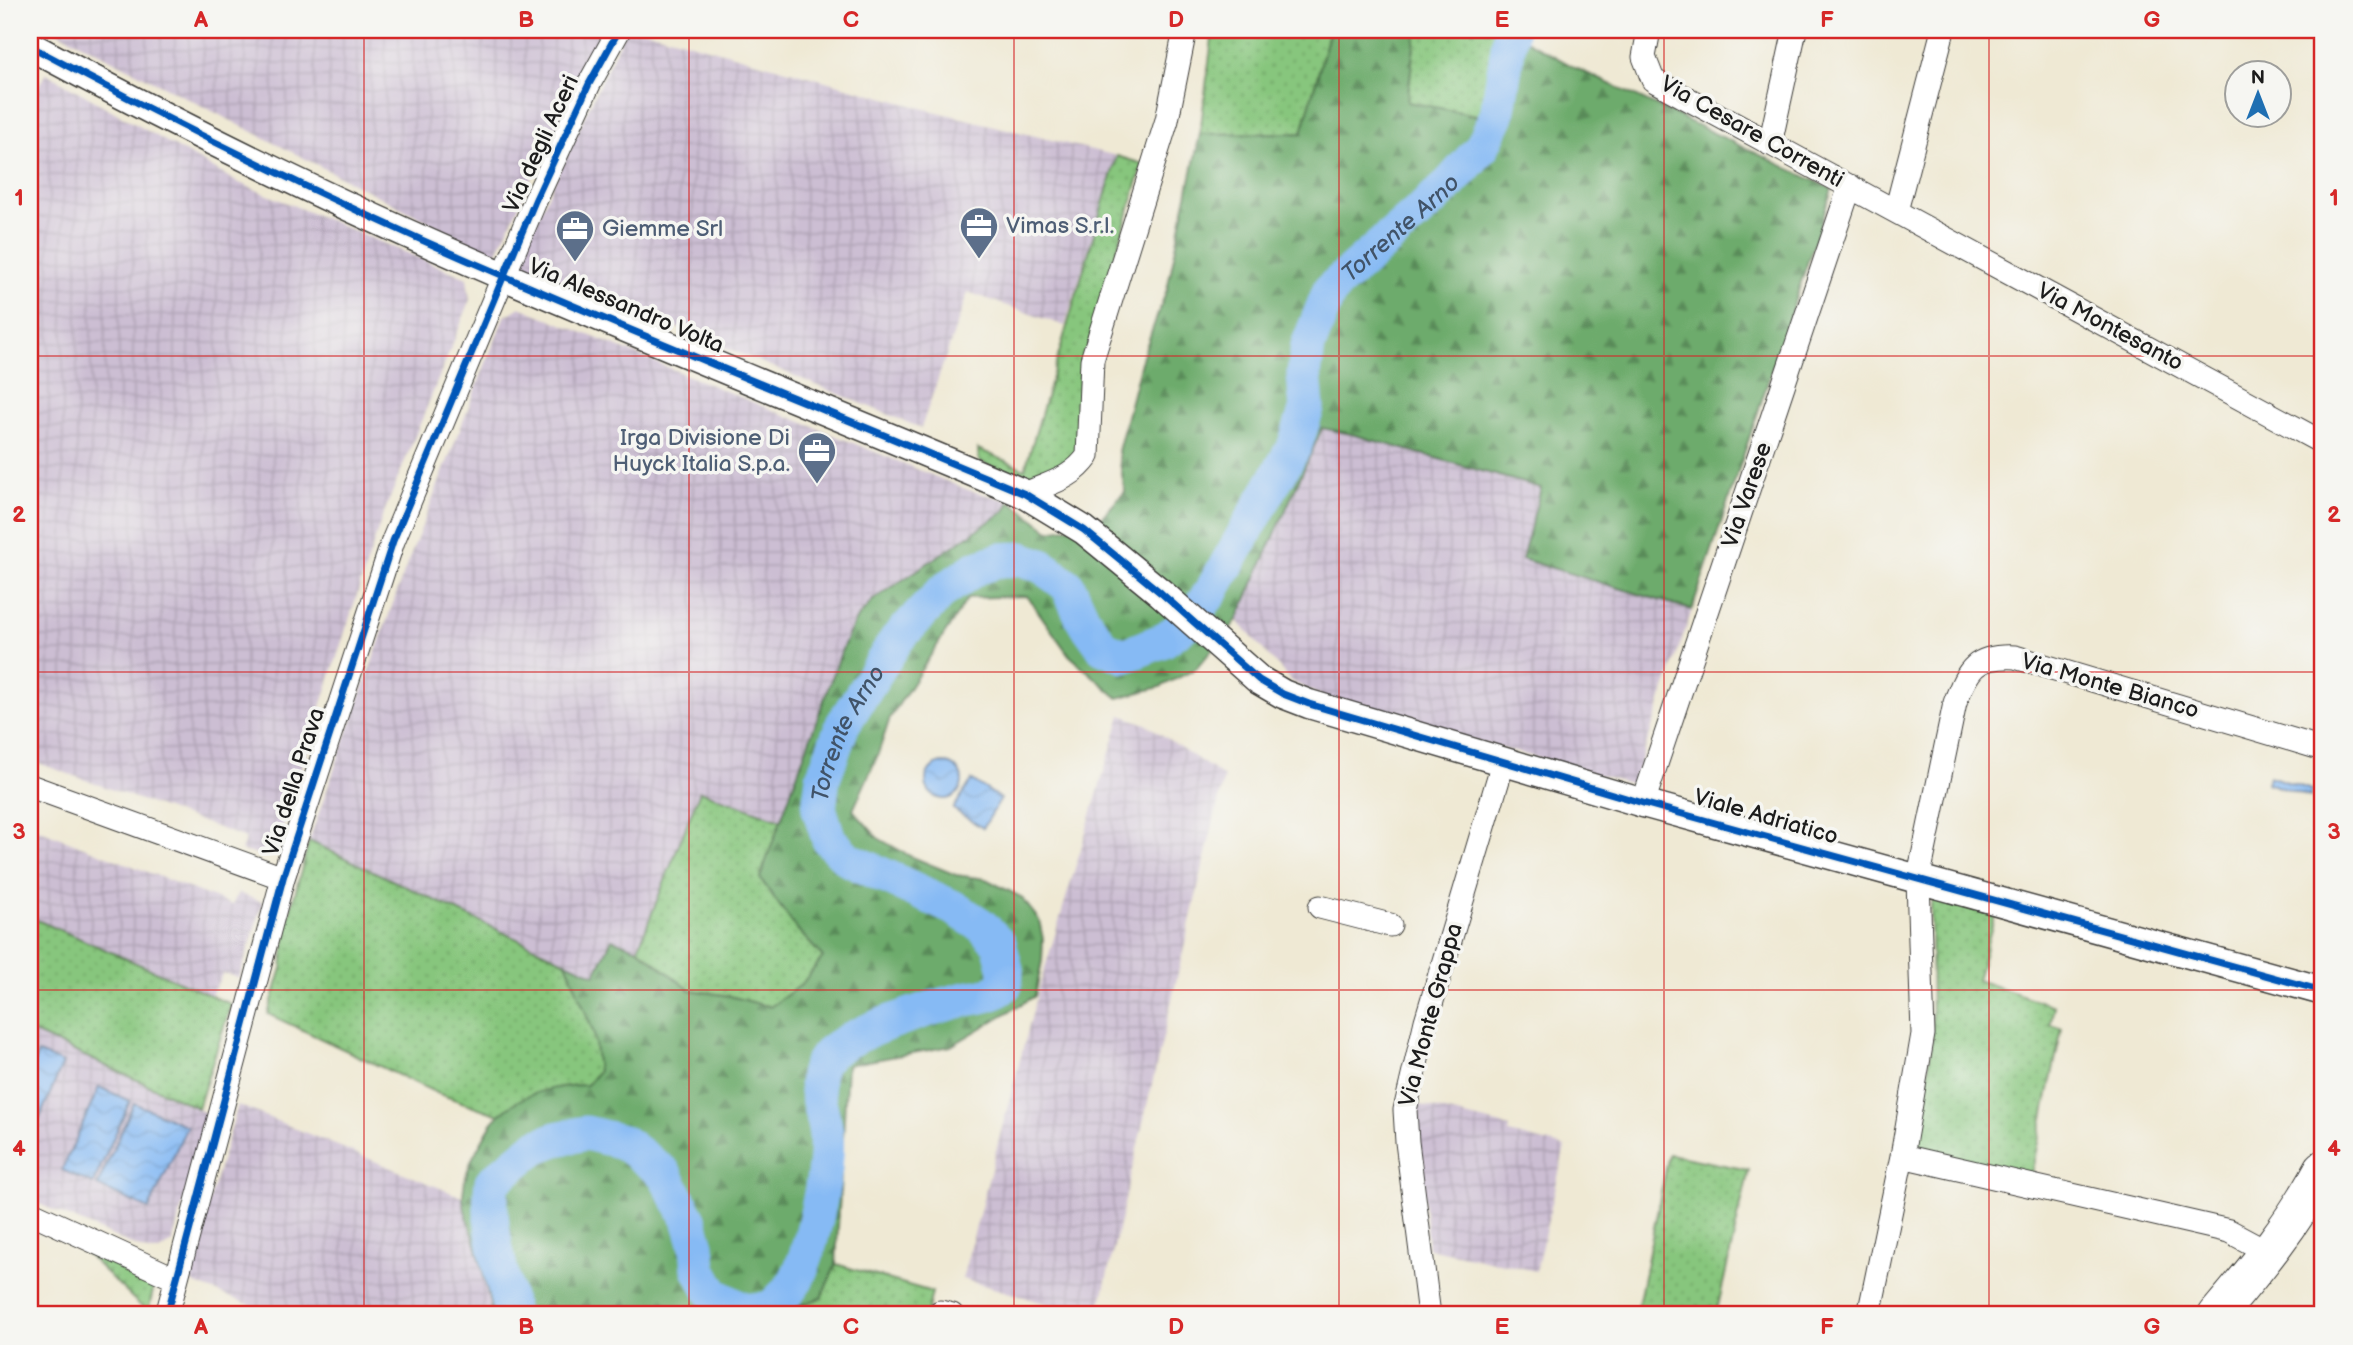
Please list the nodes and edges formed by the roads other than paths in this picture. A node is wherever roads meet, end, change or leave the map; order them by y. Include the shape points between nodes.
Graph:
1 (619, 30) edge
2 (1185, 30) edge
3 (1650, 30) edge
4 (1795, 30) edge
5 (1942, 30) edge
6 (30, 46) edge
7 (1770, 144) junction
8 (1850, 186) junction
9 (1896, 211) junction
10 (503, 276) junction
11 (2323, 443) edge
12 (1025, 494) junction
13 (1215, 643) joint
14 (2323, 749) edge
15 (1503, 762) junction
16 (30, 786) edge
17 (1643, 803) junction
18 (282, 878) junction
19 (1918, 880) junction
20 (1320, 906) dead end
21 (1390, 925) dead end
22 (2323, 991) edge
23 (1902, 1156) junction
24 (2323, 1170) edge
25 (30, 1212) edge
26 (2270, 1253) junction
27 (176, 1279) junction
28 (167, 1315) edge
29 (939, 1315) edge
30 (952, 1315) edge
31 (1429, 1315) edge
32 (1869, 1315) edge
33 (2217, 1315) edge

1 - 10 street, Via degli Aceri via 589,84
2 - 12 street via 1167,120 1092,360 1088,456 1067,478
3 - 7 street, Via Cesare Correnti via 1644,57 1653,80
4 - 7 street
5 - 9 street
6 - 10 street, Via Alessandro Volta via 318,192
7 - 8 street, Via Cesare Correnti
8 - 9 street, Via Cesare Correnti
8 - 17 street, Via Varese
9 - 11 street, Via Montesanto
10 - 12 street, Via Alessandro Volta
10 - 18 street, Via della Prava via 393,541
12 - 13 street, Via Alessandro Volta via 1084,530
13 - 15 street, Viale Adriatico via 1283,694
14 - 19 street, Via Monte Bianco via 2015,657 1994,656 1975,665 1955,703
15 - 17 street, Viale Adriatico
15 - 31 street, Via Monte Grappa via 1426,1021 1405,1110
16 - 18 street
17 - 19 street, Viale Adriatico
18 - 27 street, Via della Prava
19 - 22 street, Viale Adriatico
19 - 23 street, Via Monte Bianco via 1923,1034
20 - 21 street
23 - 26 street via 2229,1231
23 - 32 street, Via Monte Bianco
24 - 26 main road
25 - 27 street
26 - 33 main road
27 - 28 street, Via della Prava
29 - 30 street

